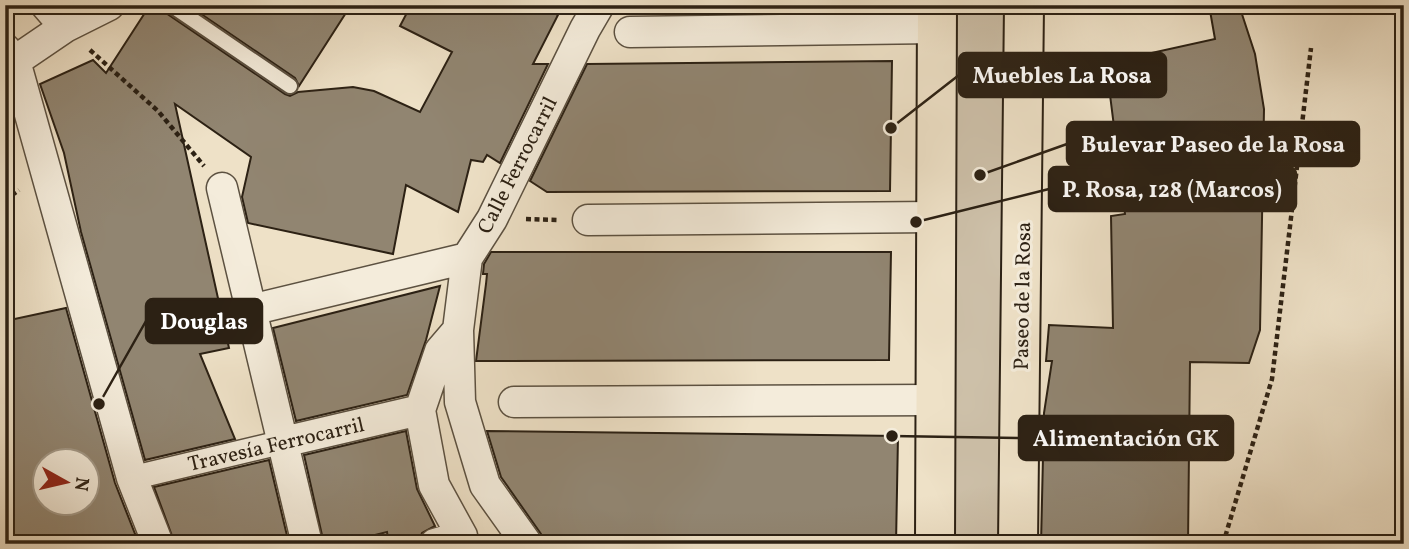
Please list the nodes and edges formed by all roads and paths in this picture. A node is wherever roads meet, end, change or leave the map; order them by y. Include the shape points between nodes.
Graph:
1 (109, 5) edge
2 (171, 5) edge
3 (1024, 5) edge
4 (598, 6) edge
5 (56, 16) edge
6 (937, 17) edge
7 (630, 32) dead end
8 (1311, 48) dead end
9 (10, 55) edge
10 (290, 86) dead end
11 (222, 188) joint
12 (934, 216) junction
13 (492, 219) junction
14 (588, 220) joint
15 (467, 258) junction
16 (251, 310) junction
17 (458, 330) junction
18 (934, 400) junction
19 (514, 402) dead end
20 (420, 410) junction
21 (283, 442) junction
22 (132, 478) junction
23 (448, 540) edge
24 (158, 544) edge
25 (307, 544) edge
26 (527, 544) edge
27 (935, 544) edge
28 (1018, 544) edge
29 (1223, 544) edge

1 - 5 street
2 - 10 lane
3 - 28 main road, Paseo de la Rosa
4 - 13 street, Calle Ferrocarril
5 - 9 street
5 - 11 path via 158,111
6 - 7 street
6 - 12 main road
8 - 29 path via 1272,379
9 - 22 street
11 - 16 street
12 - 14 street
12 - 18 main road
13 - 14 path
13 - 15 street, Calle Ferrocarril
15 - 16 street
15 - 17 street, Calle Ferrocarril
16 - 21 street
17 - 20 street, Calle Ferrocarril via 440,351
17 - 26 street, Calle Ferrocarril via 460,402 485,485
18 - 19 street
18 - 27 main road
20 - 21 street, Travesía Ferrocarril
20 - 23 street, Calle Ferrocarril
21 - 22 street, Travesía Ferrocarril
21 - 25 street
22 - 24 street

